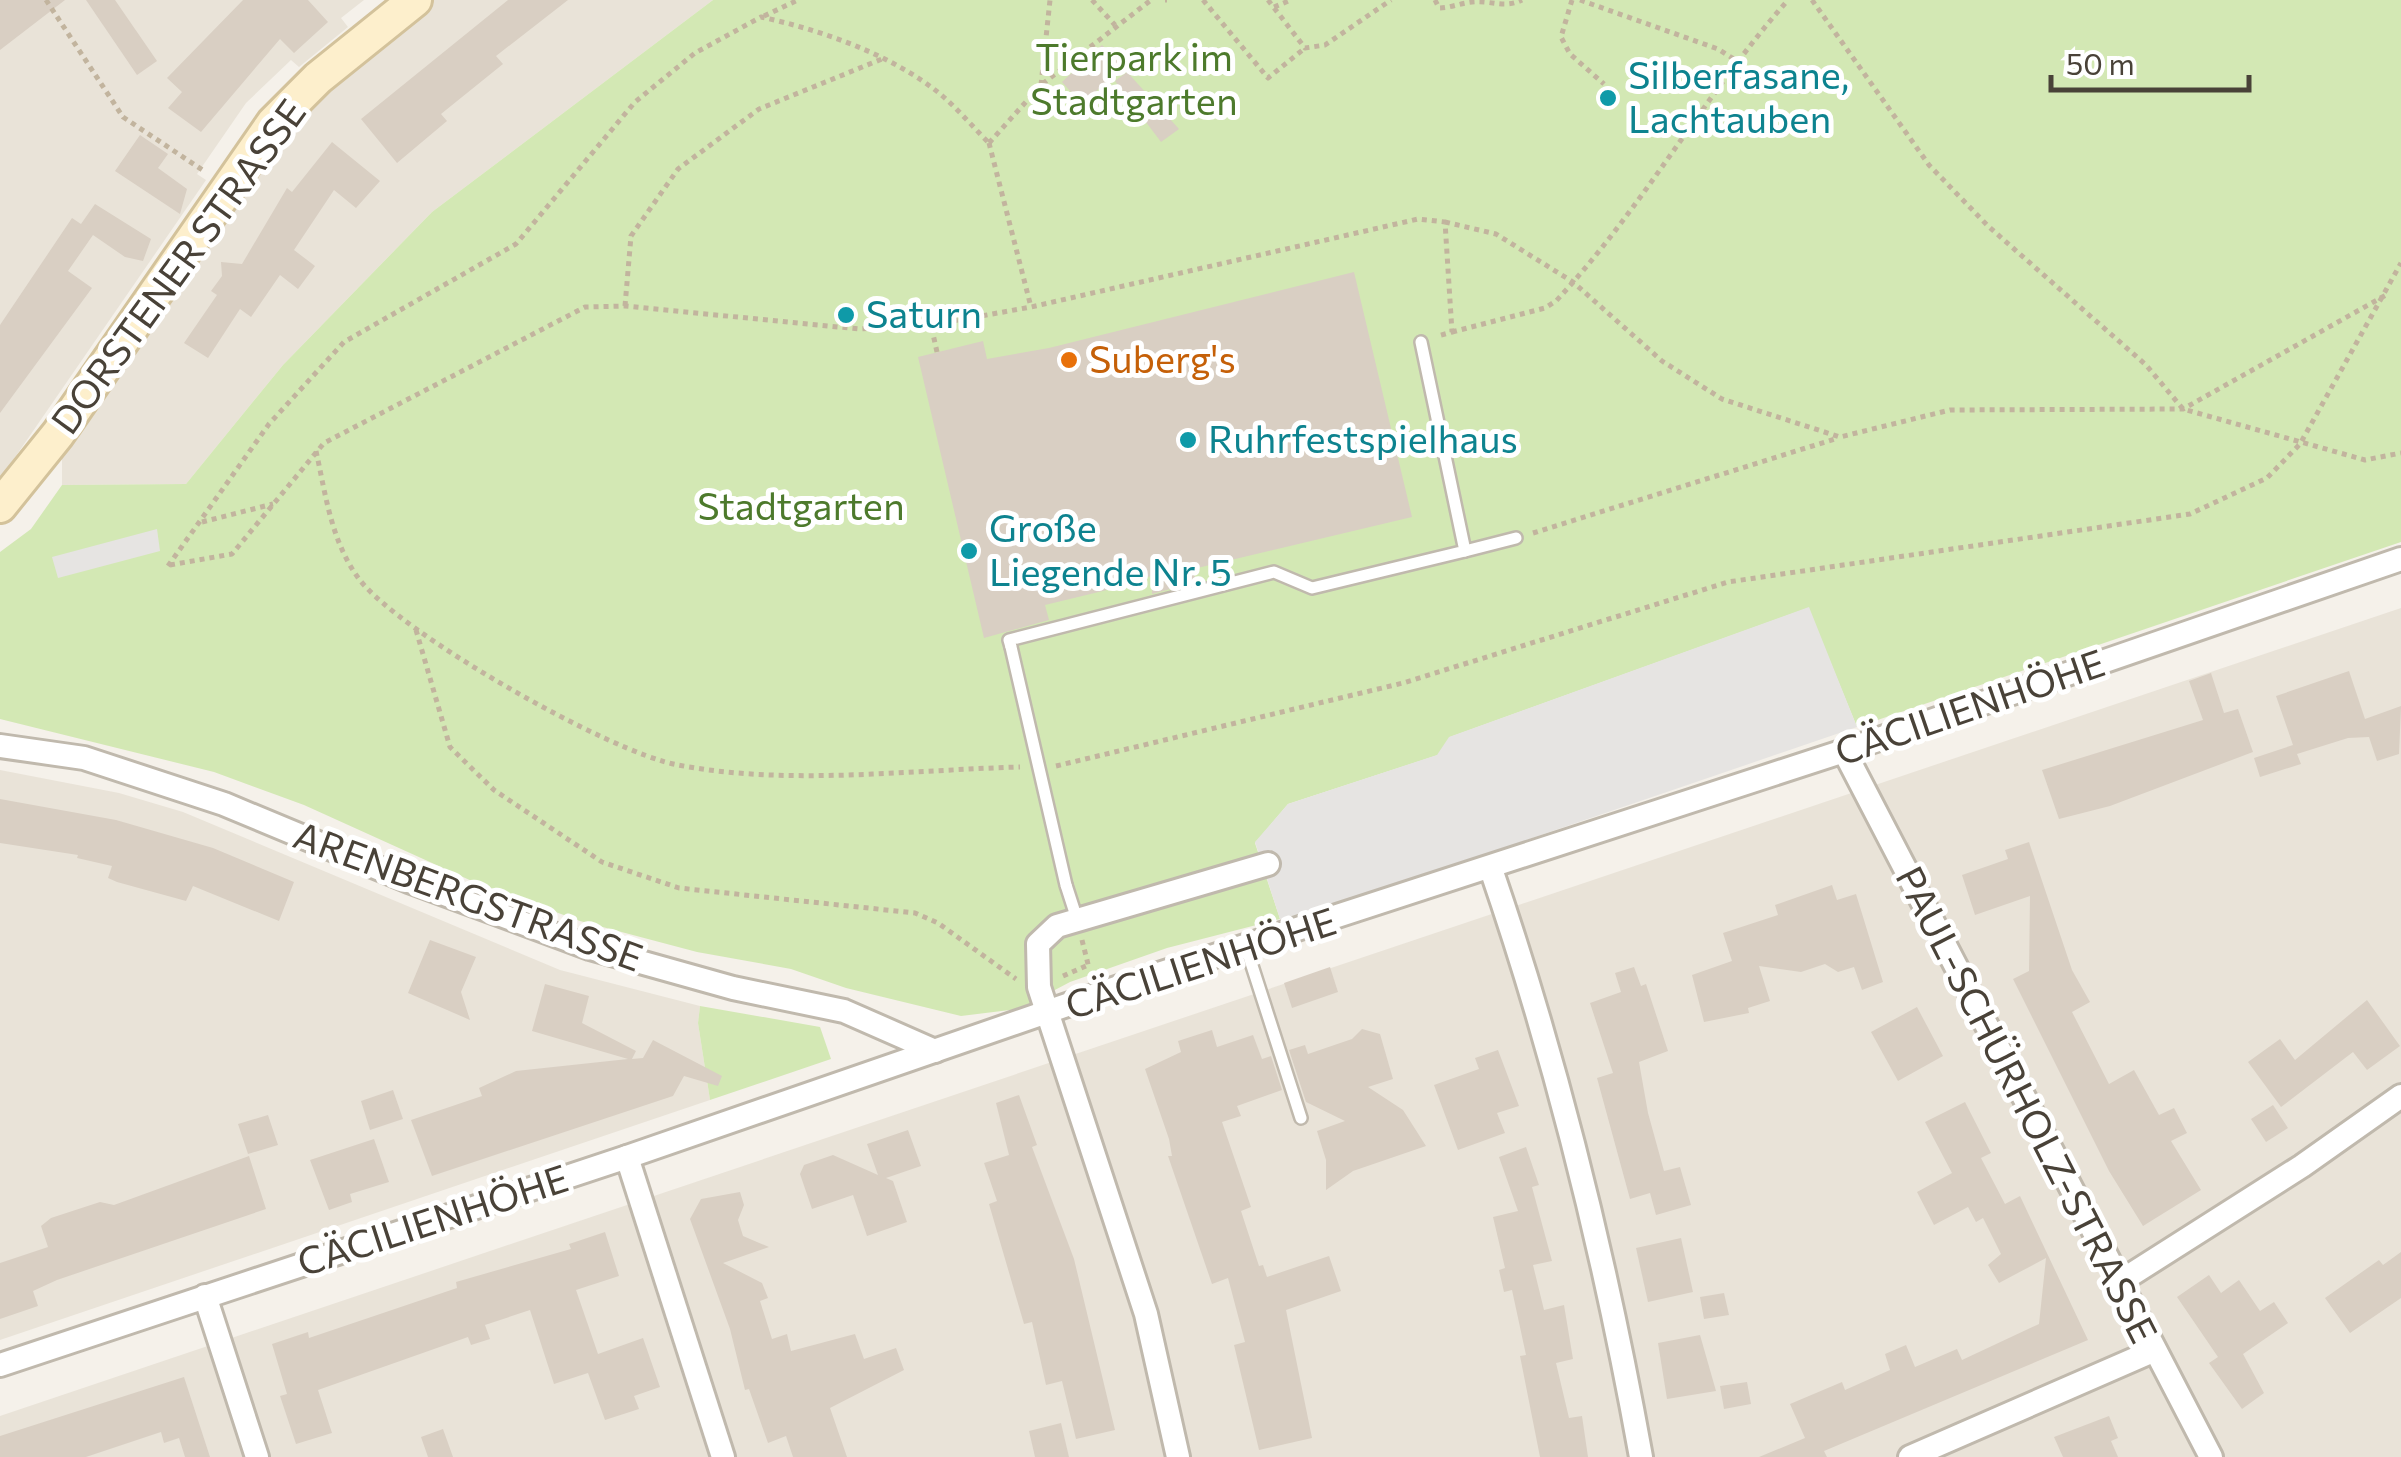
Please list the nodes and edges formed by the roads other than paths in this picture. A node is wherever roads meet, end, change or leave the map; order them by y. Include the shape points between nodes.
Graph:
1 (415, 0) edge
2 (1421, 342) road end
3 (0, 506) edge
4 (1516, 538) road end
5 (1464, 551) junction
6 (2401, 559) edge
7 (0, 746) edge
8 (1844, 752) junction
9 (1268, 864) dead end
10 (1491, 870) junction
11 (1077, 919) junction
12 (1246, 947) junction
13 (1048, 1014) junction
14 (935, 1050) junction
15 (2401, 1096) edge
16 (1302, 1118) dead end
17 (626, 1157) junction
18 (2118, 1283) junction
19 (205, 1296) junction
20 (2153, 1350) junction
21 (0, 1364) edge
22 (258, 1457) edge
23 (722, 1457) edge
24 (1178, 1457) edge
25 (1640, 1457) edge
26 (1910, 1457) edge
27 (2211, 1457) edge

1 - 3 main road, DORSTENER STRASSE via 284,112
2 - 5 lane
4 - 5 lane
5 - 11 lane, bridge via 1312,588 1274,572 1008,640
6 - 8 street, CÄCILIENHÖHE
7 - 14 street, ARENBERGSTRASSE via 84,758 207,798 590,948 844,1011
8 - 10 street, CÄCILIENHÖHE
8 - 18 street, PAUL-SCHÜRHOLZ-STRASSE
9 - 11 street
10 - 12 street, CÄCILIENHÖHE
10 - 25 street via 1540,1011 1617,1323
11 - 13 street via 1056,926 1038,944 1039,987
12 - 13 street, CÄCILIENHÖHE
12 - 16 lane
13 - 14 street, CÄCILIENHÖHE
13 - 24 street via 1146,1314
14 - 17 street, CÄCILIENHÖHE
15 - 18 street
17 - 19 street, CÄCILIENHÖHE
17 - 23 street
18 - 20 street, PAUL-SCHÜRHOLZ-STRASSE
19 - 21 street, CÄCILIENHÖHE
19 - 22 street
20 - 26 street
20 - 27 street, PAUL-SCHÜRHOLZ-STRASSE

